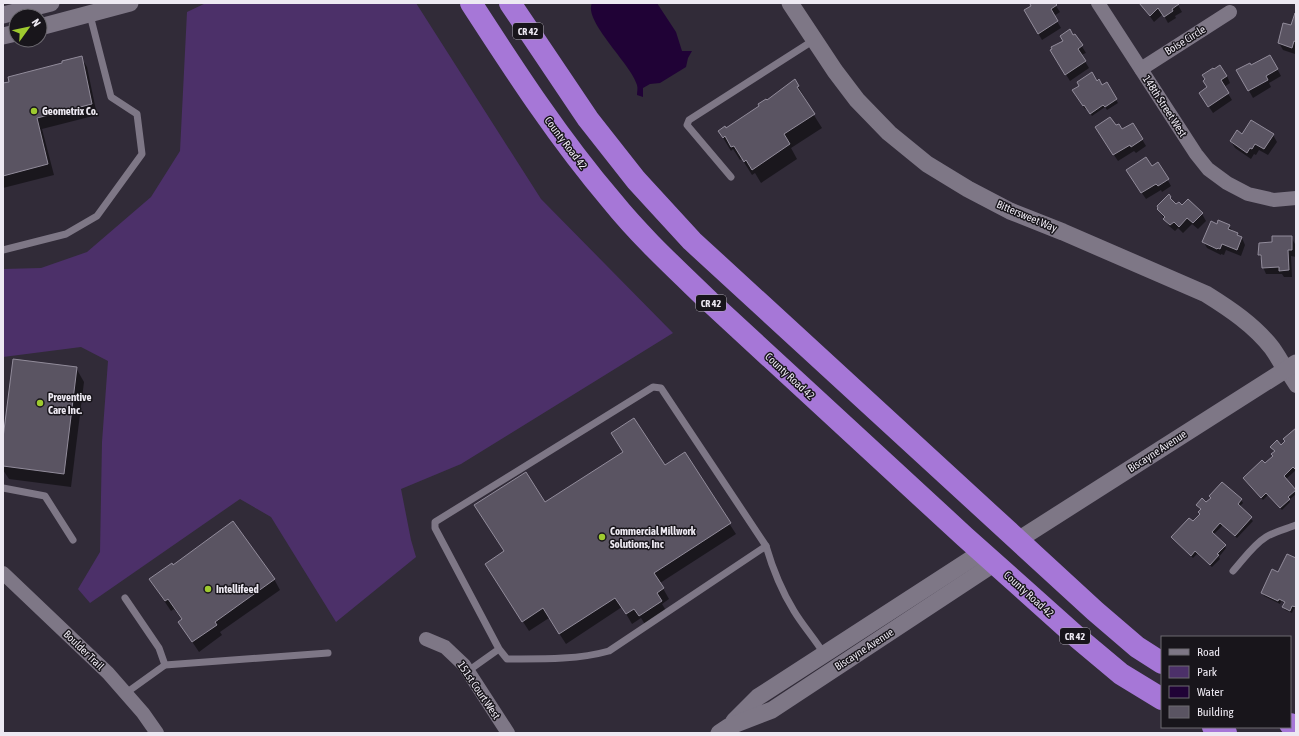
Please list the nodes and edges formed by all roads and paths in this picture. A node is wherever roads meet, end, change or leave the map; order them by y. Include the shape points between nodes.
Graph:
1 (50, 3) edge
2 (130, 3) edge
3 (470, 3) edge
4 (510, 3) edge
5 (790, 3) edge
6 (1098, 3) edge
7 (1230, 12) dead end
8 (3, 15) edge
9 (90, 15) junction
10 (48, 25) edge
11 (814, 40) junction
12 (1141, 69) junction
13 (731, 177) dead end
14 (1296, 198) edge
15 (3, 250) edge
16 (1291, 366) edge
17 (1296, 386) edge
18 (3, 488) edge
19 (1296, 525) edge
20 (73, 540) dead end
21 (1018, 540) junction
22 (766, 546) junction
23 (988, 557) junction
24 (1233, 571) dead end
25 (3, 573) edge
26 (125, 598) dead end
27 (426, 638) dead end
28 (499, 649) junction
29 (328, 653) dead end
30 (824, 654) junction
31 (1161, 662) edge
32 (165, 665) junction
33 (468, 671) junction
34 (126, 693) junction
35 (1161, 698) edge
36 (1215, 728) edge
37 (724, 730) edge
38 (156, 733) edge
39 (508, 733) edge
40 (1226, 733) edge

1 - 8 street
2 - 9 street
3 - 23 highway, County Road 42 / CR 42 via 561,137 612,202 640,232 709,301
4 - 21 highway, CR 42 via 588,119 636,180 682,230
5 - 11 street, Bittersweet Way
6 - 12 street, 148th Street West
7 - 12 street, Boise Circle
9 - 10 street
9 - 15 lane via 111,97 136,114 142,154 97,216 66,234
11 - 13 lane via 689,120 687,125
11 - 16 street, Bittersweet Way via 848,88 877,122 927,164 1010,211 1206,294 1250,324
12 - 14 street, 148th Street West via 1208,169 1248,194 1274,200
16 - 17 street, Bittersweet Way
16 - 21 street, Biscayne Avenue
18 - 20 lane via 45,496
19 - 24 lane via 1276,532 1258,543
21 - 31 highway, CR 42 via 1116,630
22 - 28 lane via 609,651 559,658 507,659
22 - 28 lane via 661,388 653,387 435,522 435,528
22 - 30 lane via 776,577 791,605
23 - 30 street, Biscayne Avenue
23 - 35 highway, County Road 42 / CR 42 via 1100,658
23 - 37 street, Biscayne Avenue via 772,710
25 - 34 street, Boulder Trail
26 - 32 lane via 159,648
27 - 33 street, 151st Court West via 445,647
28 - 33 lane
29 - 32 lane
30 - 37 street, Biscayne Avenue via 758,697
32 - 34 lane
33 - 39 street, 151st Court West
34 - 38 street, Boulder Trail
36 - 40 highway

